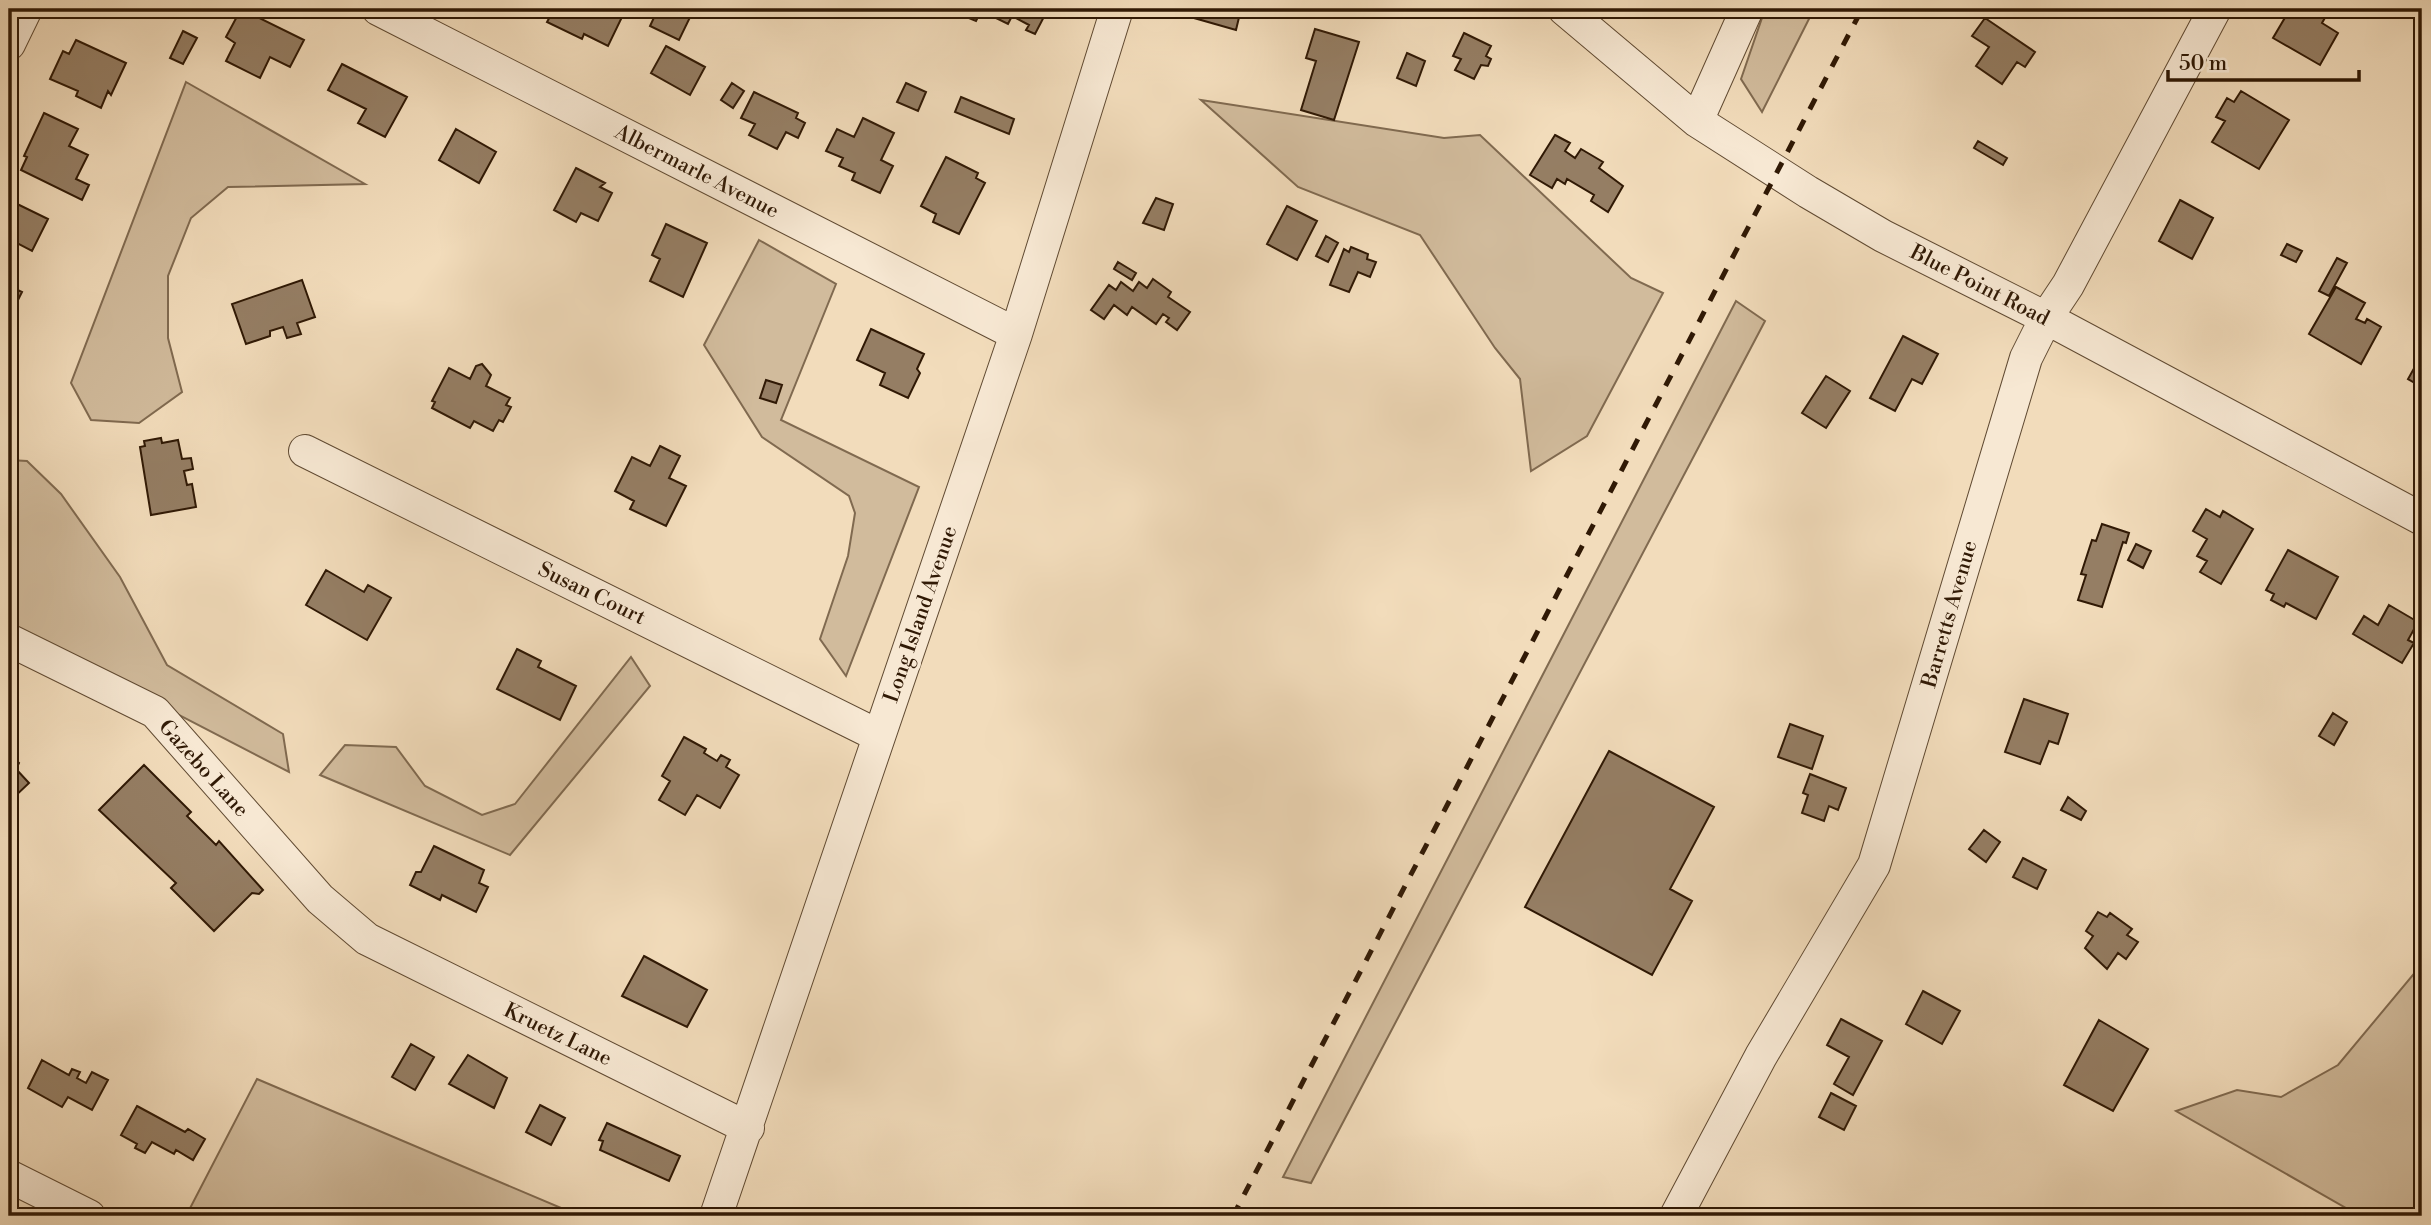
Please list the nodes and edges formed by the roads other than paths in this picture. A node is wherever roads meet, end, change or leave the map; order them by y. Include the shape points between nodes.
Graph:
1 (26, 9) edge
2 (378, 9) edge
3 (1117, 9) edge
4 (1564, 9) edge
5 (1747, 9) edge
6 (2215, 9) edge
7 (9, 44) edge
8 (1698, 121) junction
9 (2046, 318) junction
10 (1016, 334) junction
11 (305, 451) dead end
12 (2422, 519) edge
13 (9, 640) edge
14 (879, 736) junction
15 (367, 939) joint
16 (748, 1128) junction
17 (9, 1176) edge
18 (89, 1216) edge
19 (716, 1216) edge
20 (1676, 1216) edge

1 - 7 street
2 - 10 street, Albermarle Avenue
3 - 10 street, Long Island Avenue
4 - 8 street, Blue Point Road
5 - 8 street
6 - 9 street, Barretts Avenue
8 - 9 street, Blue Point Road via 1883,236
9 - 12 street, Blue Point Road
9 - 20 street, Barretts Avenue via 2019,376 1874,865 1761,1056
10 - 14 street, Long Island Avenue
11 - 14 street, Susan Court
13 - 15 street, Gazebo Lane via 155,712 320,899
14 - 16 street, Long Island Avenue
15 - 16 street, Kruetz Lane
16 - 19 street, Long Island Avenue
17 - 18 street

